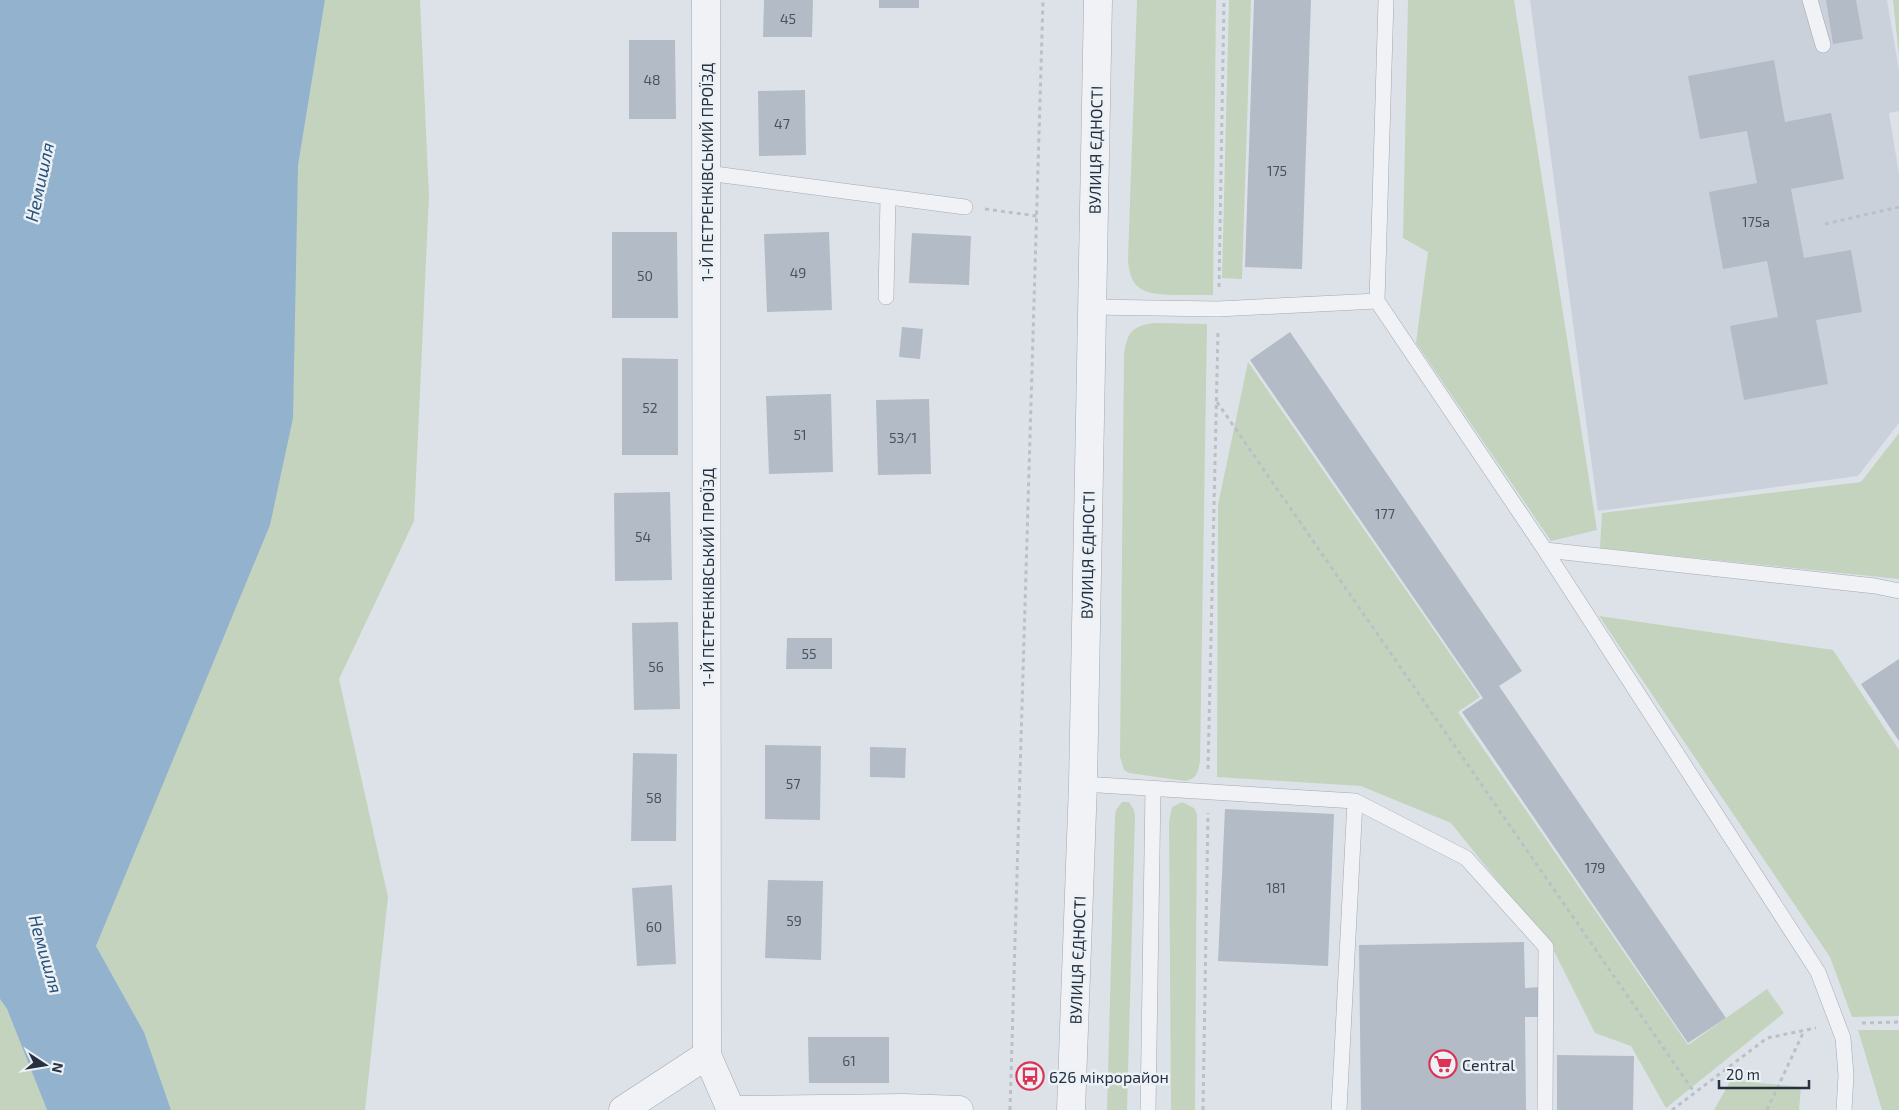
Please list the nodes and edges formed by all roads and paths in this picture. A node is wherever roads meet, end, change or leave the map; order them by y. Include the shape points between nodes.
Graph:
1 (706, 0) edge
2 (1043, 0) edge
3 (1098, 0) edge
4 (1224, 0) edge
5 (1386, 0) edge
6 (1810, 0) edge
7 (1823, 45) dead end
8 (707, 173) junction
9 (888, 197) junction
10 (965, 207) joint
11 (1899, 207) edge
12 (1037, 216) junction
13 (1826, 224) dead end
14 (886, 297) dead end
15 (1377, 301) junction
16 (1092, 307) junction
17 (1218, 309) junction
18 (1217, 401) junction
19 (1545, 550) junction
20 (1899, 592) edge
21 (1083, 784) junction
22 (1153, 789) junction
23 (1208, 792) junction
24 (1355, 801) junction
25 (1899, 1022) edge
26 (1838, 1023) junction
27 (1860, 1023) dead end
28 (1804, 1031) junction
29 (706, 1055) junction
30 (1694, 1092) junction
31 (623, 1110) edge
32 (731, 1110) edge
33 (741, 1110) edge
34 (959, 1110) edge
35 (1010, 1110) edge
36 (1071, 1110) edge
37 (1148, 1110) edge
38 (1203, 1110) edge
39 (1339, 1110) edge
40 (1545, 1110) edge
41 (1672, 1110) edge
42 (1767, 1110) edge
43 (1844, 1110) edge

1 - 8 street, 1-Й ПЕТРЕНКІВСЬКИЙ ПРОЇЗД
2 - 12 path
3 - 16 street, ВУЛИЦЯ ЄДНОСТІ
4 - 17 path
5 - 15 lane
6 - 7 lane
8 - 9 lane
8 - 29 street, 1-Й ПЕТРЕНКІВСЬКИЙ ПРОЇЗД
9 - 10 lane
9 - 14 lane
10 - 12 path
11 - 13 path
12 - 35 path
15 - 17 lane
15 - 19 lane
16 - 17 lane
16 - 21 street, ВУЛИЦЯ ЄДНОСТІ
17 - 18 path
18 - 23 path
18 - 30 path
19 - 20 lane via 1875,586
19 - 26 lane via 1818,972
21 - 22 lane
21 - 36 street, ВУЛИЦЯ ЄДНОСТІ
22 - 23 lane
22 - 37 lane
23 - 24 lane
23 - 38 path
24 - 39 lane
24 - 40 lane via 1466,858 1546,947
25 - 27 path
26 - 28 path
26 - 43 lane via 1845,1058
28 - 30 path via 1767,1038
28 - 42 path
29 - 31 street
29 - 32 street
30 - 41 path
33 - 34 street

